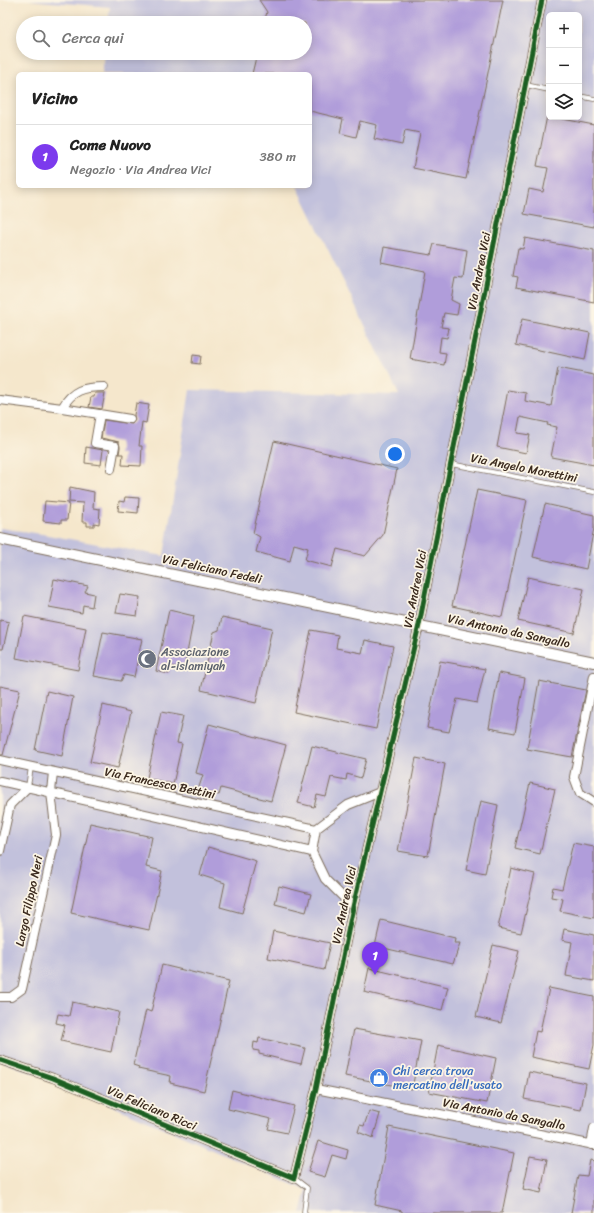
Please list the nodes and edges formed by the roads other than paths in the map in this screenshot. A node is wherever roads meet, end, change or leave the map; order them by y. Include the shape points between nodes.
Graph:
1 (542, 0) edge
2 (526, 85) junction
3 (546, 89) edge
4 (582, 97) edge
5 (594, 99) edge
6 (104, 387) dead end
7 (0, 400) edge
8 (62, 408) junction
9 (100, 414) junction
10 (130, 419) dead end
11 (450, 464) junction
12 (111, 470) dead end
13 (594, 492) edge
14 (0, 539) edge
15 (419, 625) junction
16 (594, 662) edge
17 (594, 676) edge
18 (0, 760) edge
19 (31, 767) junction
20 (53, 772) junction
21 (0, 781) edge
22 (28, 787) junction
23 (51, 792) junction
24 (380, 792) junction
25 (594, 802) edge
26 (316, 829) junction
27 (0, 851) edge
28 (312, 852) junction
29 (353, 907) junction
30 (0, 997) edge
31 (0, 1060) edge
32 (316, 1089) junction
33 (594, 1128) edge
34 (592, 1145) edge
35 (294, 1178) junction
36 (305, 1213) edge

1 - 2 street, Via Andrea Vici
2 - 3 lane
2 - 11 street, Via Andrea Vici
4 - 5 lane
6 - 8 street via 78,390
7 - 8 street
8 - 9 street
9 - 10 street
9 - 12 street via 95,443 115,446
11 - 13 lane, Via Angelo Morettini
11 - 15 street, Via Andrea Vici
14 - 15 street, Via Feliciano Fedeli
15 - 16 street, Via Antonio da Sangallo
15 - 24 street, Via Andrea Vici
17 - 25 street via 574,777 580,793
18 - 19 street, Via Francesco Bettini
19 - 20 street, Via Francesco Bettini
19 - 22 lane
20 - 23 street, Largo Filippo Neri
20 - 26 street, Via Francesco Bettini
21 - 22 street
22 - 23 street
22 - 27 street via 10,805
23 - 28 street
23 - 30 street, Largo Filippo Neri via 56,835 22,990 11,997
24 - 26 street via 348,805
24 - 29 street, Via Andrea Vici
26 - 28 street
28 - 29 street via 325,879
29 - 32 street, Via Andrea Vici
31 - 35 street, Via Feliciano Ricci via 53,1078
32 - 34 street, Via Antonio da Sangallo
32 - 35 street, Via Andrea Vici
33 - 34 street
35 - 36 lane via 307,1188

